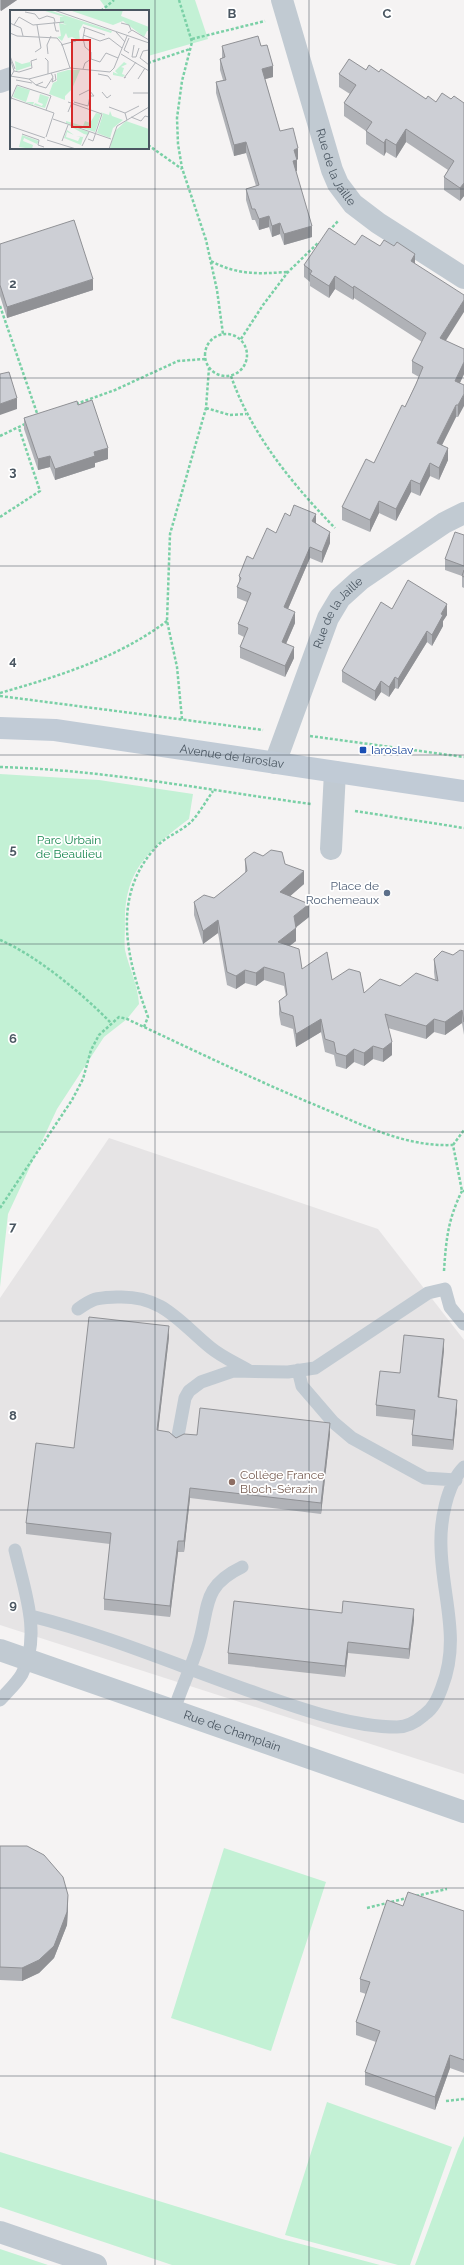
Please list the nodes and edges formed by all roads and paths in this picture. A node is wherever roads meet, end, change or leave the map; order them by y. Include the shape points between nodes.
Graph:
1 (114, 0) edge
2 (179, 0) edge
3 (285, 7) edge
4 (102, 10) edge
5 (192, 39) junction
6 (190, 49) junction
7 (149, 63) edge
8 (10, 78) edge
9 (0, 82) edge
10 (149, 146) edge
11 (182, 169) junction
12 (353, 204) junction
13 (210, 260) junction
14 (288, 272) junction
15 (464, 278) edge
16 (0, 306) edge
17 (223, 334) junction
18 (241, 339) junction
19 (205, 359) junction
20 (209, 368) junction
21 (231, 376) junction
22 (73, 405) edge
23 (206, 408) junction
24 (45, 414) edge
25 (246, 414) junction
26 (38, 417) junction
27 (19, 428) junction
28 (0, 436) edge
29 (464, 513) edge
30 (0, 517) edge
31 (335, 528) dead end
32 (167, 621) junction
33 (0, 694) edge
34 (182, 719) junction
35 (0, 728) edge
36 (285, 733) junction
37 (464, 757) edge
38 (275, 763) junction
39 (0, 767) edge
40 (335, 772) junction
41 (213, 791) junction
42 (464, 792) edge
43 (334, 807) junction
44 (464, 828) edge
45 (331, 849) dead end
46 (0, 940) edge
47 (111, 1023) junction
48 (144, 1027) junction
49 (464, 1130) edge
50 (453, 1144) junction
51 (463, 1191) edge
52 (0, 1208) edge
53 (445, 1289) junction
54 (78, 1309) dead end
55 (464, 1324) edge
56 (248, 1370) junction
57 (298, 1370) junction
58 (177, 1441) edge
59 (464, 1467) edge
60 (456, 1480) junction
61 (15, 1550) dead end
62 (242, 1567) dead end
63 (31, 1616) junction
64 (0, 1650) edge
65 (27, 1659) junction
66 (189, 1669) junction
67 (0, 1700) edge
68 (174, 1710) junction
69 (464, 1812) edge
70 (447, 1889) dead end
71 (367, 1908) dead end
72 (464, 2099) edge
73 (446, 2101) dead end
74 (0, 2232) edge
75 (96, 2265) edge

1 - 4 path
2 - 5 path
3 - 5 path
3 - 12 street, Rue de la Jaille via 332,170 338,184
5 - 6 path
6 - 7 path
6 - 11 path via 177,118
8 - 9 street
10 - 11 path
11 - 13 path via 206,240
12 - 14 path via 308,254
12 - 15 street, Rue de la Jaille
13 - 14 path via 239,273
13 - 17 path
14 - 18 path
16 - 26 path
17 - 18 path
17 - 19 path via 210,341 205,349
18 - 21 path via 247,351 246,363 238,373
19 - 20 path
19 - 22 path via 178,361 115,390
20 - 21 path via 219,375
20 - 23 path
21 - 25 path
23 - 25 path via 230,415
23 - 32 path via 170,534
24 - 26 path
25 - 31 path via 299,489
26 - 27 path
27 - 28 path
27 - 30 path via 40,491
29 - 36 street, Rue de la Jaille via 444,523 360,580 340,598 328,618
32 - 33 path via 144,638 113,655
32 - 34 path via 177,666
33 - 34 path
34 - 36 path
35 - 38 street, Avenue de Iaroslav via 55,730
36 - 37 path
36 - 38 street, Rue de la Jaille
38 - 40 street, Avenue de Iaroslav
39 - 41 path via 102,773
40 - 42 street, Avenue de Iaroslav
40 - 43 street
41 - 43 path
41 - 48 path via 192,821 158,845 141,866 128,899 128,950 148,1017
43 - 44 path
43 - 45 street
46 - 47 path via 45,966
47 - 48 path via 119,1017
47 - 52 path via 99,1035 91,1050 83,1079 72,1100
48 - 50 path via 269,1086 378,1131 413,1142
49 - 50 path
50 - 51 path
51 - 53 path via 453,1208 447,1230
53 - 55 lane via 450,1308
53 - 57 lane via 428,1293 315,1368
54 - 56 lane via 94,1298 133,1296 157,1304 183,1322 211,1348
56 - 57 lane
56 - 58 lane via 215,1376 189,1391 182,1407
57 - 60 lane via 302,1386 332,1422 352,1438 425,1478
59 - 60 lane
60 - 66 lane via 444,1507 441,1528 441,1548 451,1621 451,1656 438,1700 423,1717 403,1727 363,1724 291,1705
61 - 63 lane
62 - 66 lane via 227,1574 212,1591
63 - 65 lane
63 - 66 lane via 158,1656
64 - 65 street, Rue de Champlain
65 - 67 lane via 22,1674
65 - 68 street, Rue de Champlain
66 - 68 lane
68 - 69 street, Rue de Champlain
70 - 71 path
72 - 73 path
74 - 75 street

